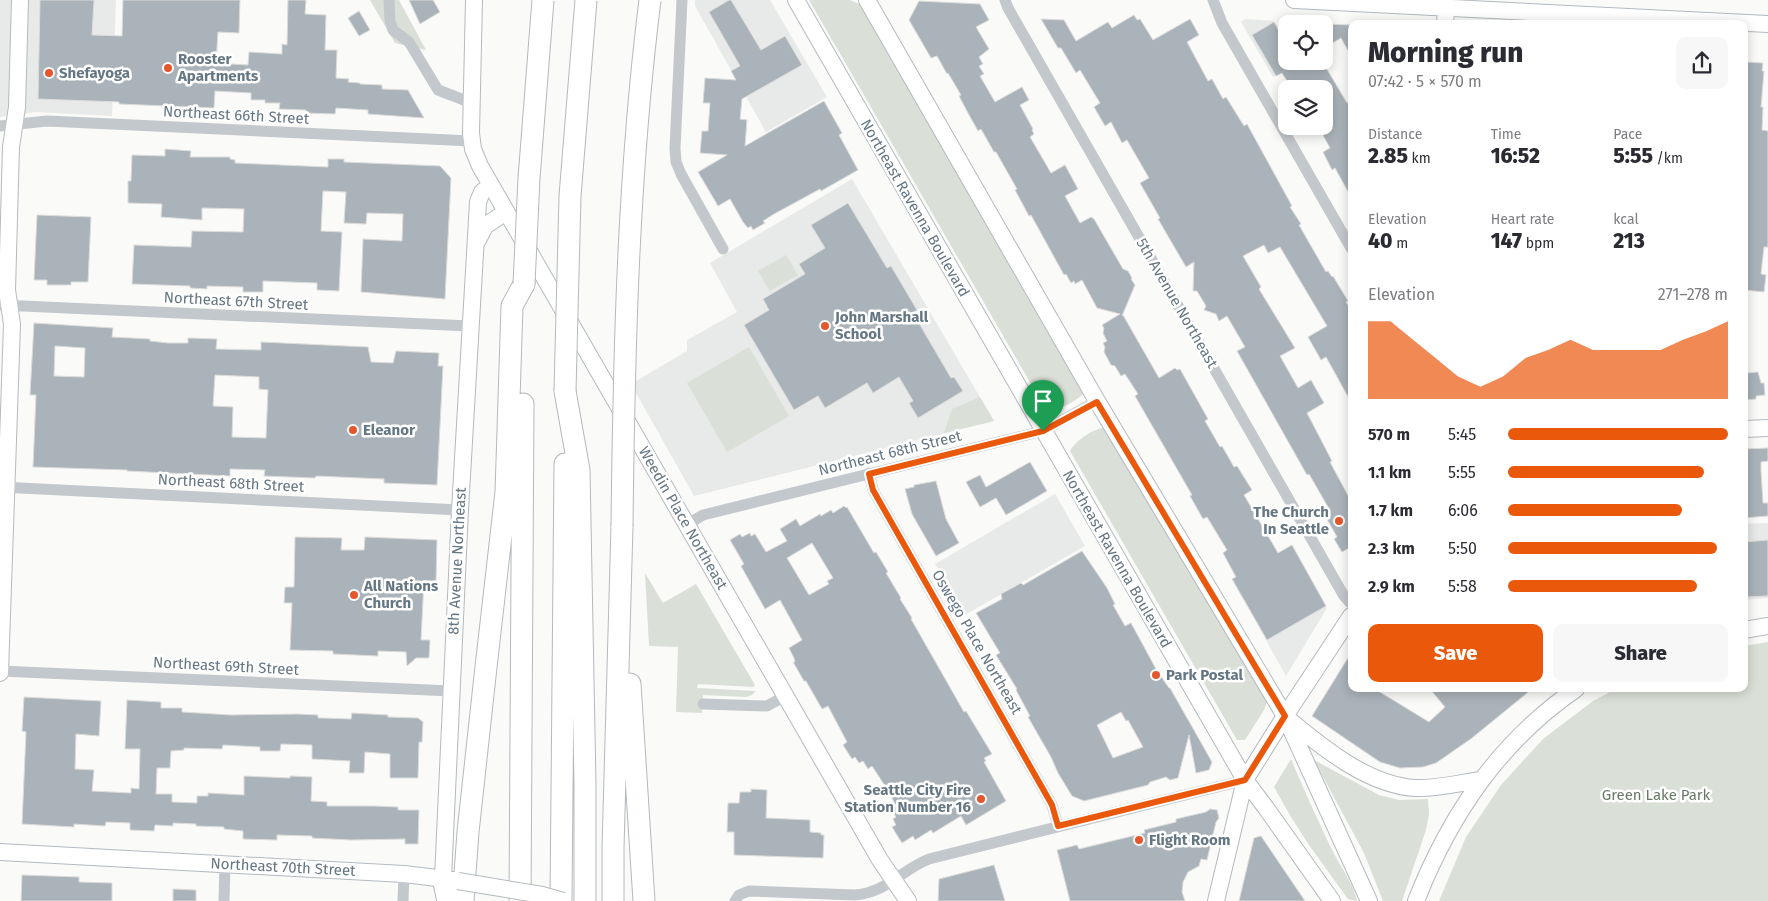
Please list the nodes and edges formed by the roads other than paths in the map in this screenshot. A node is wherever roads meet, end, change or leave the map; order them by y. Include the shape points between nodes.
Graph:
1 (20, 0) edge
2 (389, 0) edge
3 (474, 0) edge
4 (543, 0) edge
5 (586, 0) edge
6 (650, 0) edge
7 (682, 0) edge
8 (796, 0) edge
9 (867, 0) edge
10 (1005, 0) edge
11 (1213, 0) edge
12 (1294, 0) edge
13 (1386, 2) edge
14 (1446, 16) edge
15 (1624, 20) edge
16 (1748, 23) edge
17 (1768, 24) edge
18 (472, 103) junction
19 (7, 125) edge
20 (473, 148) junction
21 (490, 185) junction
22 (506, 212) junction
23 (1348, 243) edge
24 (476, 244) junction
25 (723, 249) dead end
26 (524, 284) junction
27 (5, 305) edge
28 (470, 326) junction
29 (565, 391) junction
30 (1097, 402) junction
31 (1768, 428) edge
32 (1748, 429) edge
33 (1043, 431) junction
34 (869, 474) junction
35 (3, 486) edge
36 (460, 510) junction
37 (686, 525) junction
38 (622, 557) junction
39 (1348, 601) edge
40 (1348, 621) edge
41 (1768, 626) edge
42 (1748, 629) edge
43 (0, 672) edge
44 (451, 691) junction
45 (1572, 692) edge
46 (786, 696) junction
47 (703, 704) dead end
48 (1285, 716) junction
49 (1245, 780) junction
50 (1481, 780) junction
51 (1058, 826) junction
52 (0, 852) edge
53 (225, 863) junction
54 (404, 874) junction
55 (895, 880) junction
56 (454, 890) edge
57 (737, 898) edge
58 (224, 901) edge
59 (403, 901) edge
60 (520, 901) edge
61 (562, 901) edge
62 (586, 901) edge
63 (613, 901) edge
64 (644, 901) edge
65 (908, 901) edge
66 (1216, 901) edge
67 (1332, 901) edge
68 (1370, 901) edge
69 (1416, 901) edge

1 - 19 main road via 16,107
2 - 18 street via 391,26 397,35 409,42 438,90
3 - 18 main road
4 - 26 highway, bridge via 528,178
5 - 29 highway, bridge via 570,205
6 - 38 highway, bridge via 629,235
7 - 25 street via 676,162
8 - 33 main road, Northeast Ravenna Boulevard
9 - 30 main road
10 - 39 street, 5th Avenue Northeast
11 - 23 street via 1222,23
12 - 13 main road
13 - 14 main road
14 - 15 main road
16 - 17 main road
18 - 20 main road
19 - 20 street, Northeast 66th Street via 47,121
19 - 27 main road via 11,140
20 - 21 main road, Weedin Place Northeast
21 - 22 main road, Weedin Place Northeast
21 - 24 main road, 8th Avenue Northeast via 479,197
22 - 24 main road, 8th Avenue Northeast via 485,226
22 - 37 main road, Weedin Place Northeast
24 - 28 main road, 8th Avenue Northeast
26 - 56 highway via 512,306 506,492 486,667
26 - 60 highway
27 - 28 street, Northeast 67th Street
27 - 35 main road via 12,324
28 - 36 main road, 8th Avenue Northeast
29 - 61 highway
29 - 62 highway via 579,470
30 - 33 street, Northeast 68th Street
30 - 48 main road
31 - 32 main road
33 - 34 street, Northeast 68th Street
33 - 49 main road, Northeast Ravenna Boulevard
34 - 37 street, Northeast 68th Street via 703,515
34 - 51 street, Oswego Place Northeast via 873,490 1052,805
35 - 36 street, Northeast 68th Street
35 - 43 main road
36 - 44 main road, 8th Avenue Northeast
37 - 46 main road, Weedin Place Northeast
38 - 63 highway
38 - 64 highway
40 - 48 main road
41 - 42 main road
43 - 44 street, Northeast 69th Street
44 - 56 main road, 8th Avenue Northeast
45 - 50 main road via 1524,730
46 - 47 street via 767,706
46 - 55 main road, Weedin Place Northeast via 880,860
48 - 49 main road
48 - 50 main road via 1327,751 1378,779 1415,788
48 - 68 main road
49 - 51 street
49 - 66 main road
49 - 67 main road, Northeast Ravenna Boulevard
50 - 69 main road via 1455,819
51 - 55 street via 929,859
52 - 53 main road, Northeast 70th Street
53 - 54 main road, Northeast 70th Street
53 - 58 street
54 - 56 main road, Northeast 70th Street
54 - 59 street
55 - 57 street via 869,894 749,890
55 - 65 main road
56 - 61 main road, Northeast 70th Street, bridge via 542,895

